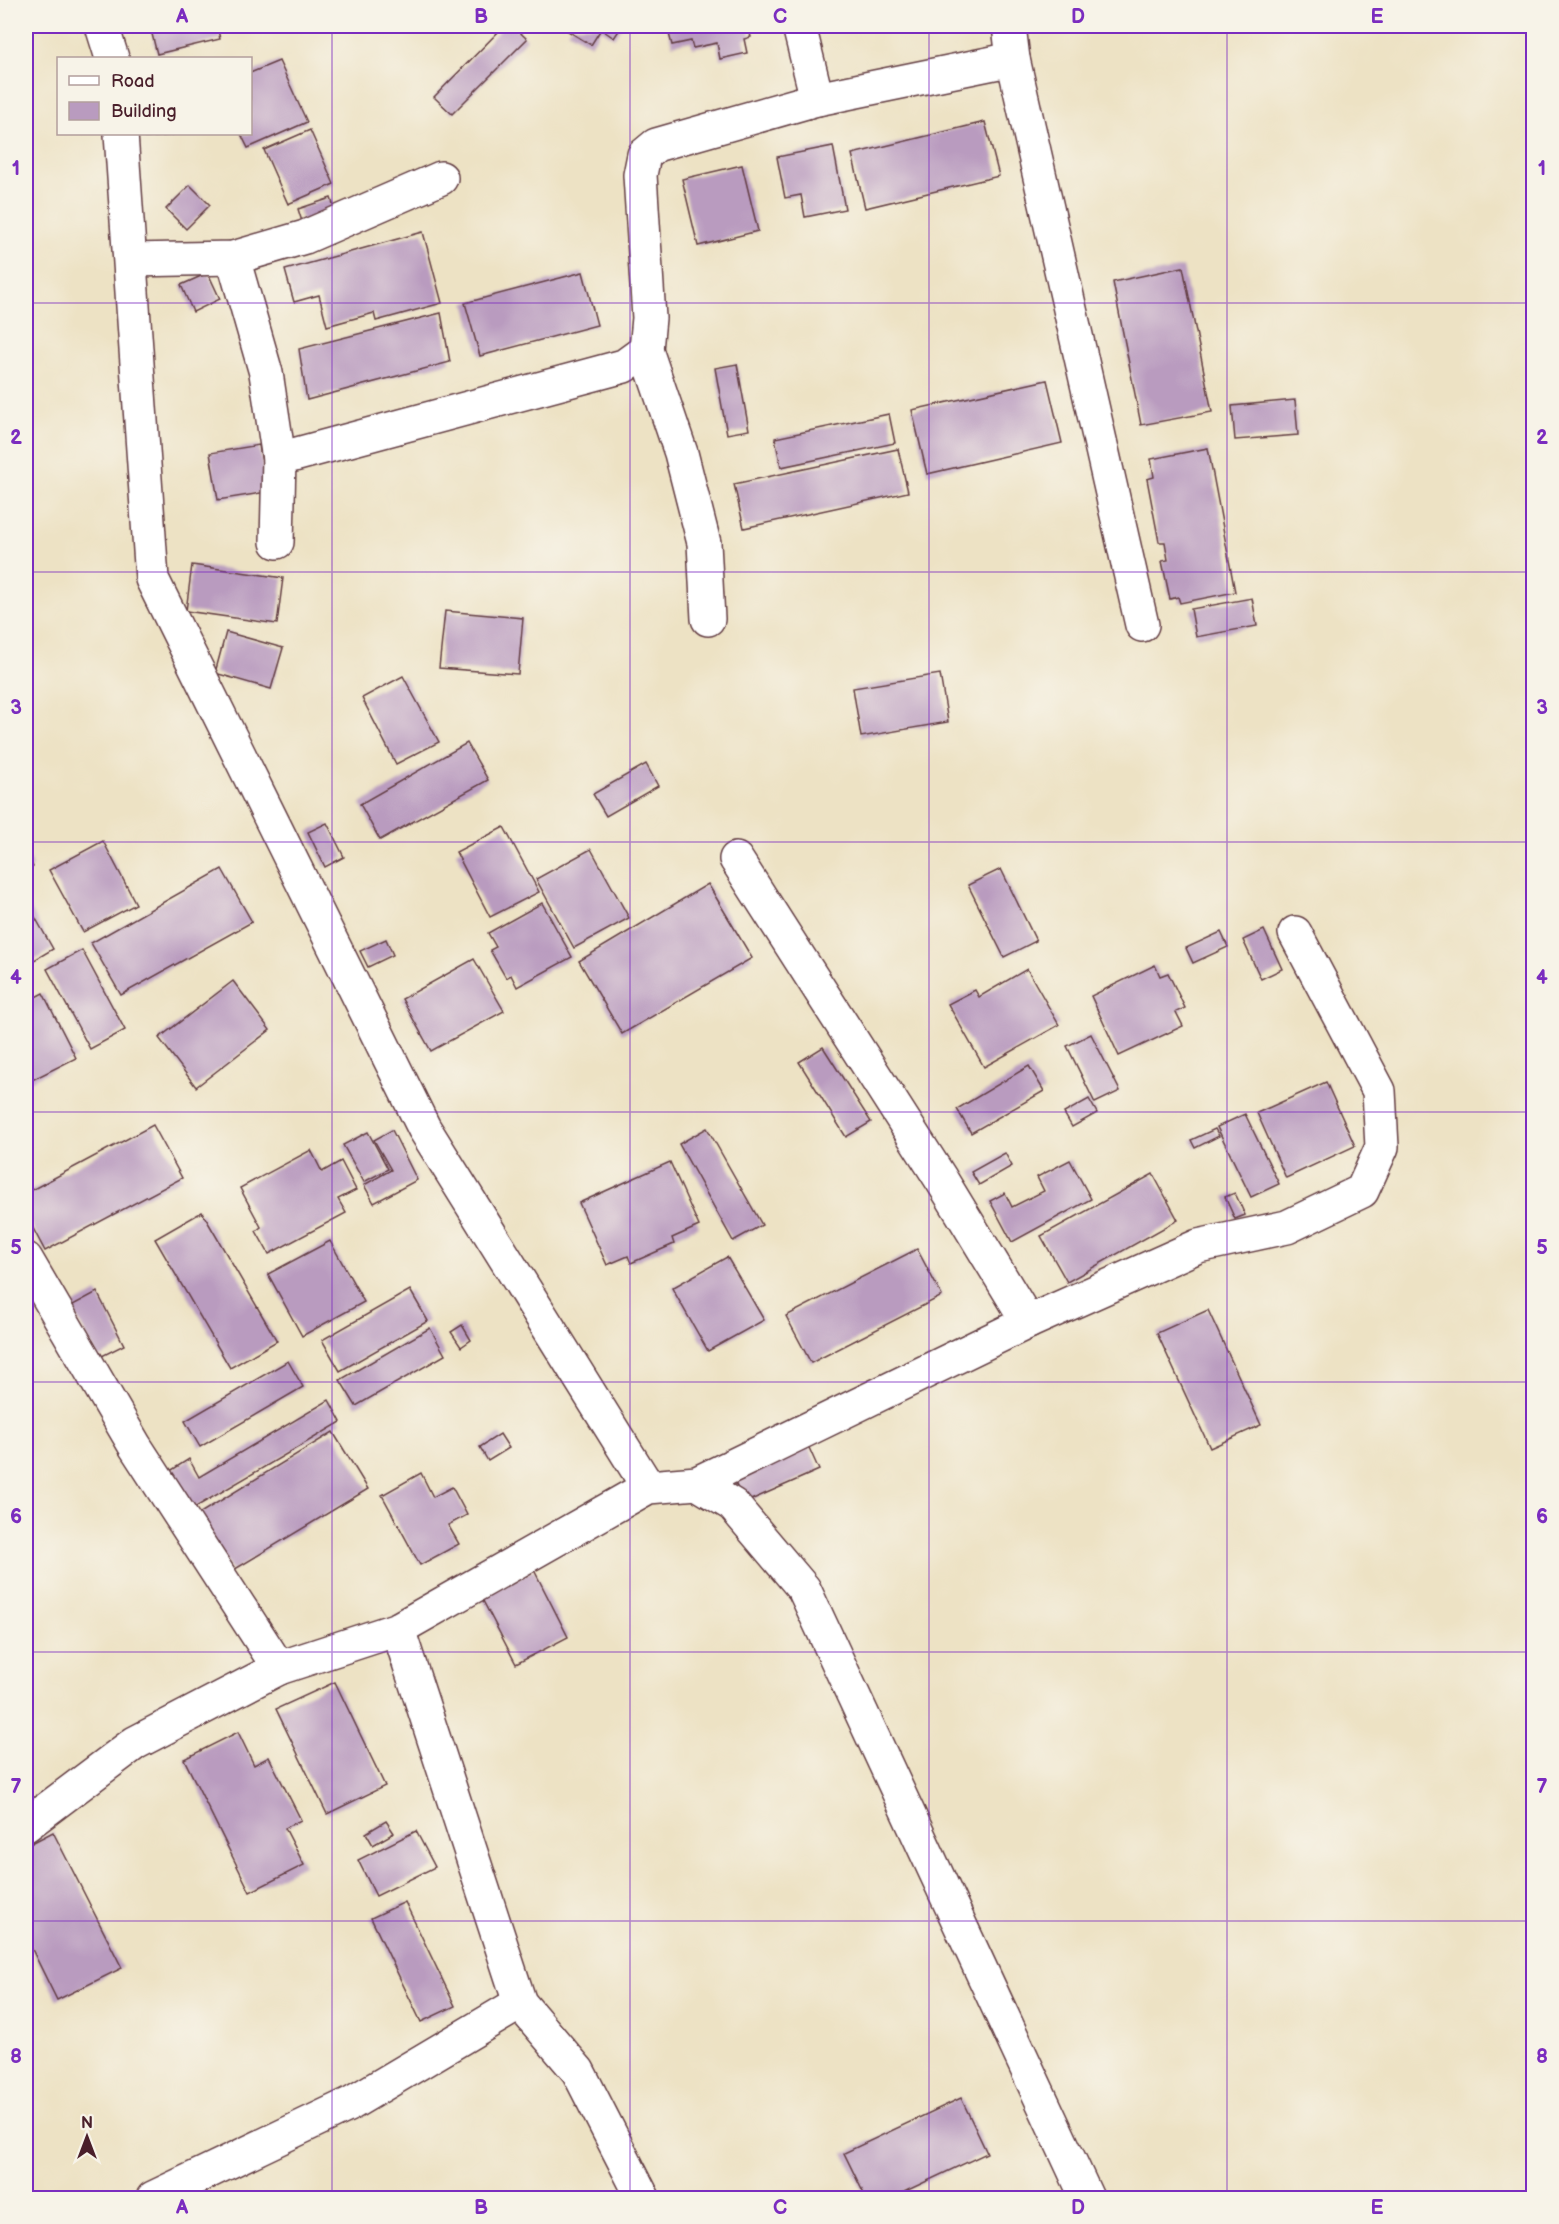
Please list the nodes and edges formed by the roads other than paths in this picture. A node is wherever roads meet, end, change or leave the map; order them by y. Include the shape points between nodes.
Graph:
1 (102, 26) edge
2 (799, 26) edge
3 (1009, 26) edge
4 (112, 57) edge
5 (1013, 59) junction
6 (818, 99) junction
7 (121, 135) edge
8 (441, 178) dead end
9 (233, 258) junction
10 (131, 260) junction
11 (646, 350) junction
12 (279, 459) junction
13 (277, 542) dead end
14 (708, 619) dead end
15 (1142, 625) dead end
16 (736, 859) dead end
17 (1295, 933) dead end
18 (26, 1259) edge
19 (1028, 1322) junction
20 (697, 1483) junction
21 (648, 1487) junction
22 (398, 1629) junction
23 (279, 1668) junction
24 (26, 1825) edge
25 (520, 2003) junction
26 (153, 2199) edge
27 (642, 2199) edge
28 (1087, 2199) edge

1 - 4 street
2 - 6 street
3 - 5 street
5 - 6 street
5 - 15 street
6 - 11 street via 656,145 644,156 640,175 649,318
7 - 10 street
8 - 9 street via 305,237
9 - 10 street
9 - 12 street via 266,373
10 - 21 street via 152,579 424,1128
11 - 12 street via 624,366
11 - 14 street via 681,453 704,543
12 - 13 street
16 - 19 street
17 - 19 street via 1379,1091 1382,1147 1362,1191 1287,1227 1198,1246
18 - 23 street via 135,1446
19 - 20 street
20 - 21 street
20 - 28 street via 733,1505 804,1589
21 - 22 street
22 - 23 street
22 - 25 street
23 - 24 street via 135,1743
25 - 26 street via 350,2104
25 - 27 street via 578,2071

